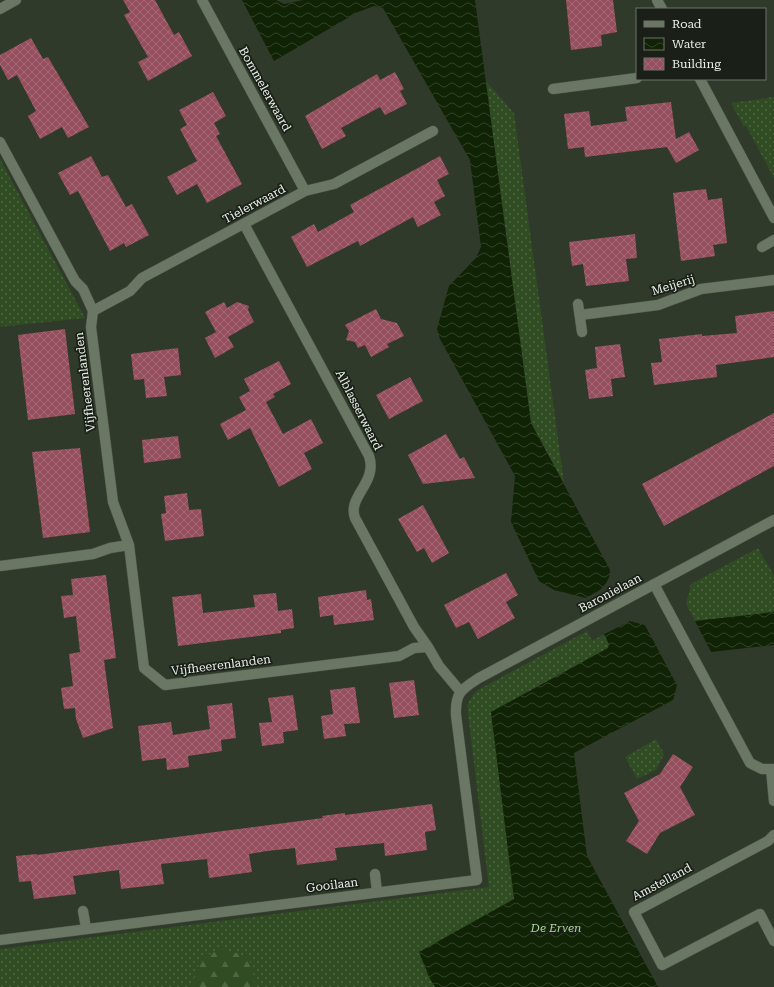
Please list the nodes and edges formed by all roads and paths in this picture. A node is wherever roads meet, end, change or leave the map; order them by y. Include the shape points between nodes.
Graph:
1 (16, 0) edge
2 (202, 0) edge
3 (0, 9) edge
4 (636, 78) edge
5 (701, 80) edge
6 (553, 89) dead end
7 (434, 131) dead end
8 (0, 142) edge
9 (305, 191) junction
10 (774, 218) edge
11 (244, 224) junction
12 (774, 240) edge
13 (762, 247) dead end
14 (774, 280) edge
15 (578, 304) dead end
16 (93, 311) junction
17 (580, 315) junction
18 (582, 332) dead end
19 (774, 520) edge
20 (129, 545) junction
21 (0, 566) edge
22 (654, 584) junction
23 (428, 647) junction
24 (460, 691) junction
25 (772, 769) edge
26 (774, 801) edge
27 (774, 835) edge
28 (375, 874) dead end
29 (377, 892) junction
30 (83, 911) dead end
31 (86, 928) junction
32 (0, 940) edge
33 (774, 941) edge

1 - 3 street
2 - 9 street, Bommelerwaard
4 - 6 street
5 - 10 street
7 - 9 street, Tielerwaard via 334,184
8 - 16 street, Vijfheerenlanden
9 - 11 street, Tielerwaard
11 - 16 street, Tielerwaard via 142,278 130,291
11 - 23 street, Alblasserwaard via 367,452 370,474 356,501 354,515 414,627
12 - 13 street
14 - 17 street, Meijerij via 701,290 658,305
15 - 17 street
16 - 20 street, Vijfheerenlanden via 91,327 113,502
17 - 18 street
19 - 22 street, Baronielaan
20 - 21 street via 93,554
20 - 23 street, Vijfheerenlanden via 144,668 165,685 399,656 414,648
22 - 24 street, Baronielaan via 479,678
22 - 25 street via 750,763 757,768
23 - 24 street, Alblasserwaard via 439,666
24 - 29 street, Gooilaan via 456,699 456,714 477,880
25 - 26 street
27 - 33 street, Amstelland via 753,849 634,912 662,965 760,914
28 - 29 street
29 - 31 street, Gooilaan
30 - 31 street
31 - 32 street, Gooilaan

